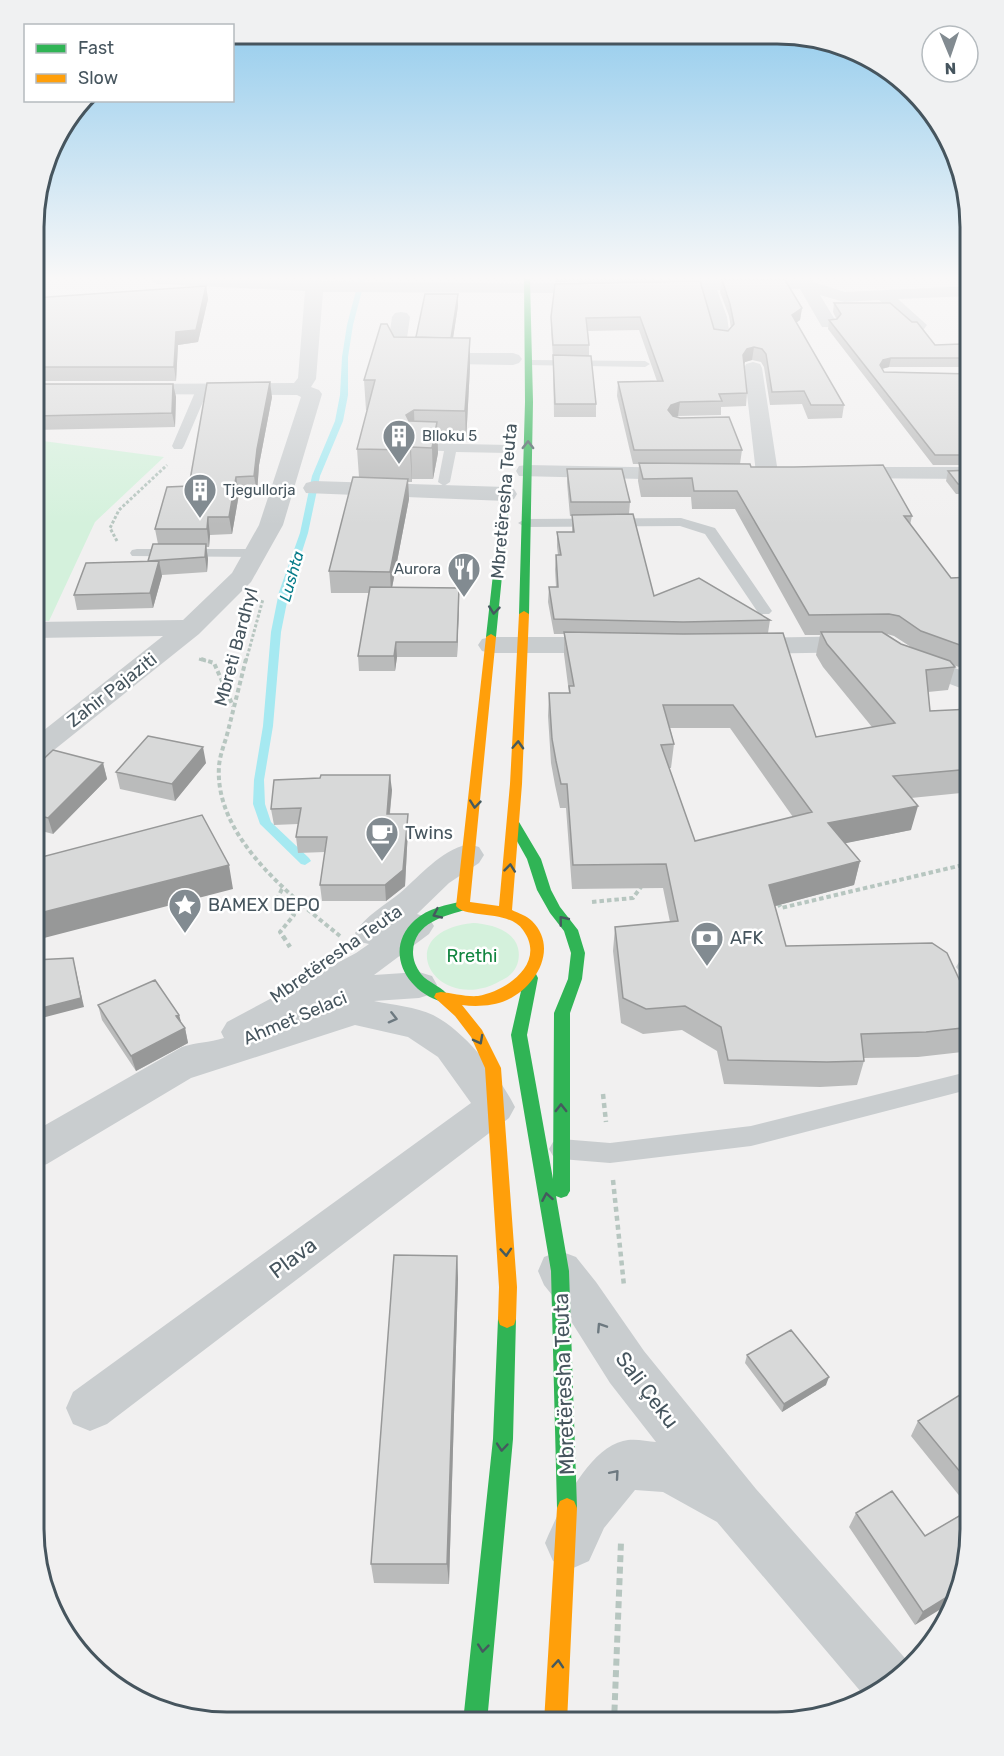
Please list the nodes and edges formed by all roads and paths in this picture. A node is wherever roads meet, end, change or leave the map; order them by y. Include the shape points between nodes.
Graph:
1 (308, 361) edge
2 (459, 361) edge
3 (518, 361) edge
4 (518, 364) junction
5 (645, 364) dead end
6 (753, 368) edge
7 (299, 389) junction
8 (110, 390) edge
9 (202, 390) junction
10 (761, 422) junction
11 (738, 423) dead end
12 (178, 446) joint
13 (415, 447) edge
14 (451, 448) junction
15 (513, 457) junction
16 (743, 473) edge
17 (767, 473) junction
18 (790, 473) edge
19 (825, 473) edge
20 (960, 473) edge
21 (708, 474) edge
22 (444, 482) dead end
23 (314, 488) dead end
24 (506, 494) junction
25 (525, 523) junction
26 (137, 553) joint
27 (256, 553) junction
28 (266, 588) dead end
29 (764, 611) dead end
30 (190, 628) junction
31 (44, 630) edge
32 (522, 644) junction
33 (491, 645) junction
34 (634, 646) edge
35 (715, 647) edge
36 (194, 657) dead end
37 (960, 680) edge
38 (233, 706) junction
39 (44, 744) edge
40 (514, 825) junction
41 (468, 855) junction
42 (960, 866) edge
43 (645, 881) edge
44 (282, 889) junction
45 (775, 899) edge
46 (585, 902) dead end
47 (463, 906) junction
48 (505, 911) junction
49 (417, 926) junction
50 (353, 946) junction
51 (290, 947) dead end
52 (531, 978) junction
53 (430, 991) junction
54 (175, 1068) junction
55 (960, 1083) edge
56 (495, 1107) junction
57 (44, 1145) edge
58 (561, 1149) junction
59 (560, 1271) junction
60 (90, 1408) dead end
61 (738, 1507) junction
62 (621, 1535) dead end
63 (564, 1559) junction
64 (885, 1677) edge
65 (476, 1712) edge
66 (556, 1712) edge
67 (614, 1712) edge

1 - 7 street via 307,380
2 - 4 street
3 - 4 main road, Mbretëresha Teuta
4 - 5 lane
15 -> 4 main road, Mbretëresha Teuta
6 - 10 street
7 - 9 street
7 - 27 street, Zahir Pajaziti via 312,394 271,525
8 - 9 street
9 - 12 lane
10 - 11 street
10 - 17 street
12 - 26 path via 174,458 119,510 110,528 124,549
13 - 14 lane
14 - 15 lane
14 - 22 lane
15 - 21 street
15 - 24 main road, Mbretëresha Teuta
15 - 25 main road, Mbretëresha Teuta
16 - 17 street
17 - 18 street
19 - 20 street
23 - 24 street
24 -> 33 main road, Mbretëresha Teuta
25 - 29 lane via 696,525 710,531
25 - 32 main road, Mbretëresha Teuta
26 - 27 lane
27 - 30 street, Zahir Pajaziti via 242,577
28 - 38 path, Mbreti Bardhyl
30 - 31 street, Zahir Pajaziti
30 - 39 street, Zahir Pajaziti
32 - 33 street
32 - 34 street
40 -> 32 main road, Mbretëresha Teuta
33 -> 41 main road, Mbretëresha Teuta
35 - 37 street via 884,644 906,659
36 - 38 path via 214,663
38 - 44 path, Mbreti Bardhyl via 219,771 227,814
48 -> 40 main road, Mbretëresha Teuta
58 -> 40 main road via 562,1013 575,979 578,954 571,930 544,890 534,858
41 - 47 main road
41 - 50 street, Mbretëresha Teuta via 437,875 414,899
42 - 45 path via 782,908
43 - 46 path via 633,898
44 - 50 path
44 - 51 path via 278,897 294,915 280,932
47 - 48 main road
47 -> 49 main road via 446,909
48 - 52 main road via 528,926 540,947 539,963
49 - 53 main road via 404,949 405,962 410,974
49 - 54 street, Ahmet Selaci via 369,962
50 - 54 street, Mbretëresha Teuta via 301,977
52 - 53 main road via 518,989 491,999 460,1002
59 -> 52 main road, Mbretëresha Teuta via 519,1035
53 - 54 street, Ahmet Selaci via 363,989
53 -> 56 main road via 460,1012 477,1034 493,1068
54 -> 56 street, Mbretëresha Teuta via 355,1011 419,1024 451,1047
54 - 57 street, Ahmet Selaci
55 - 58 lane via 751,1136 610,1153
56 - 60 street, Plava
56 -> 65 main road via 508,1287 503,1438
58 - 59 main road
61 -> 59 street, Sali Çeku via 627,1367
59 - 63 main road, Mbretëresha Teuta via 567,1503
63 -> 61 street, Sali Çeku via 586,1510 624,1465 668,1467
61 - 64 street, Sali Çeku
62 - 67 path
66 -> 63 main road, Mbretëresha Teuta

